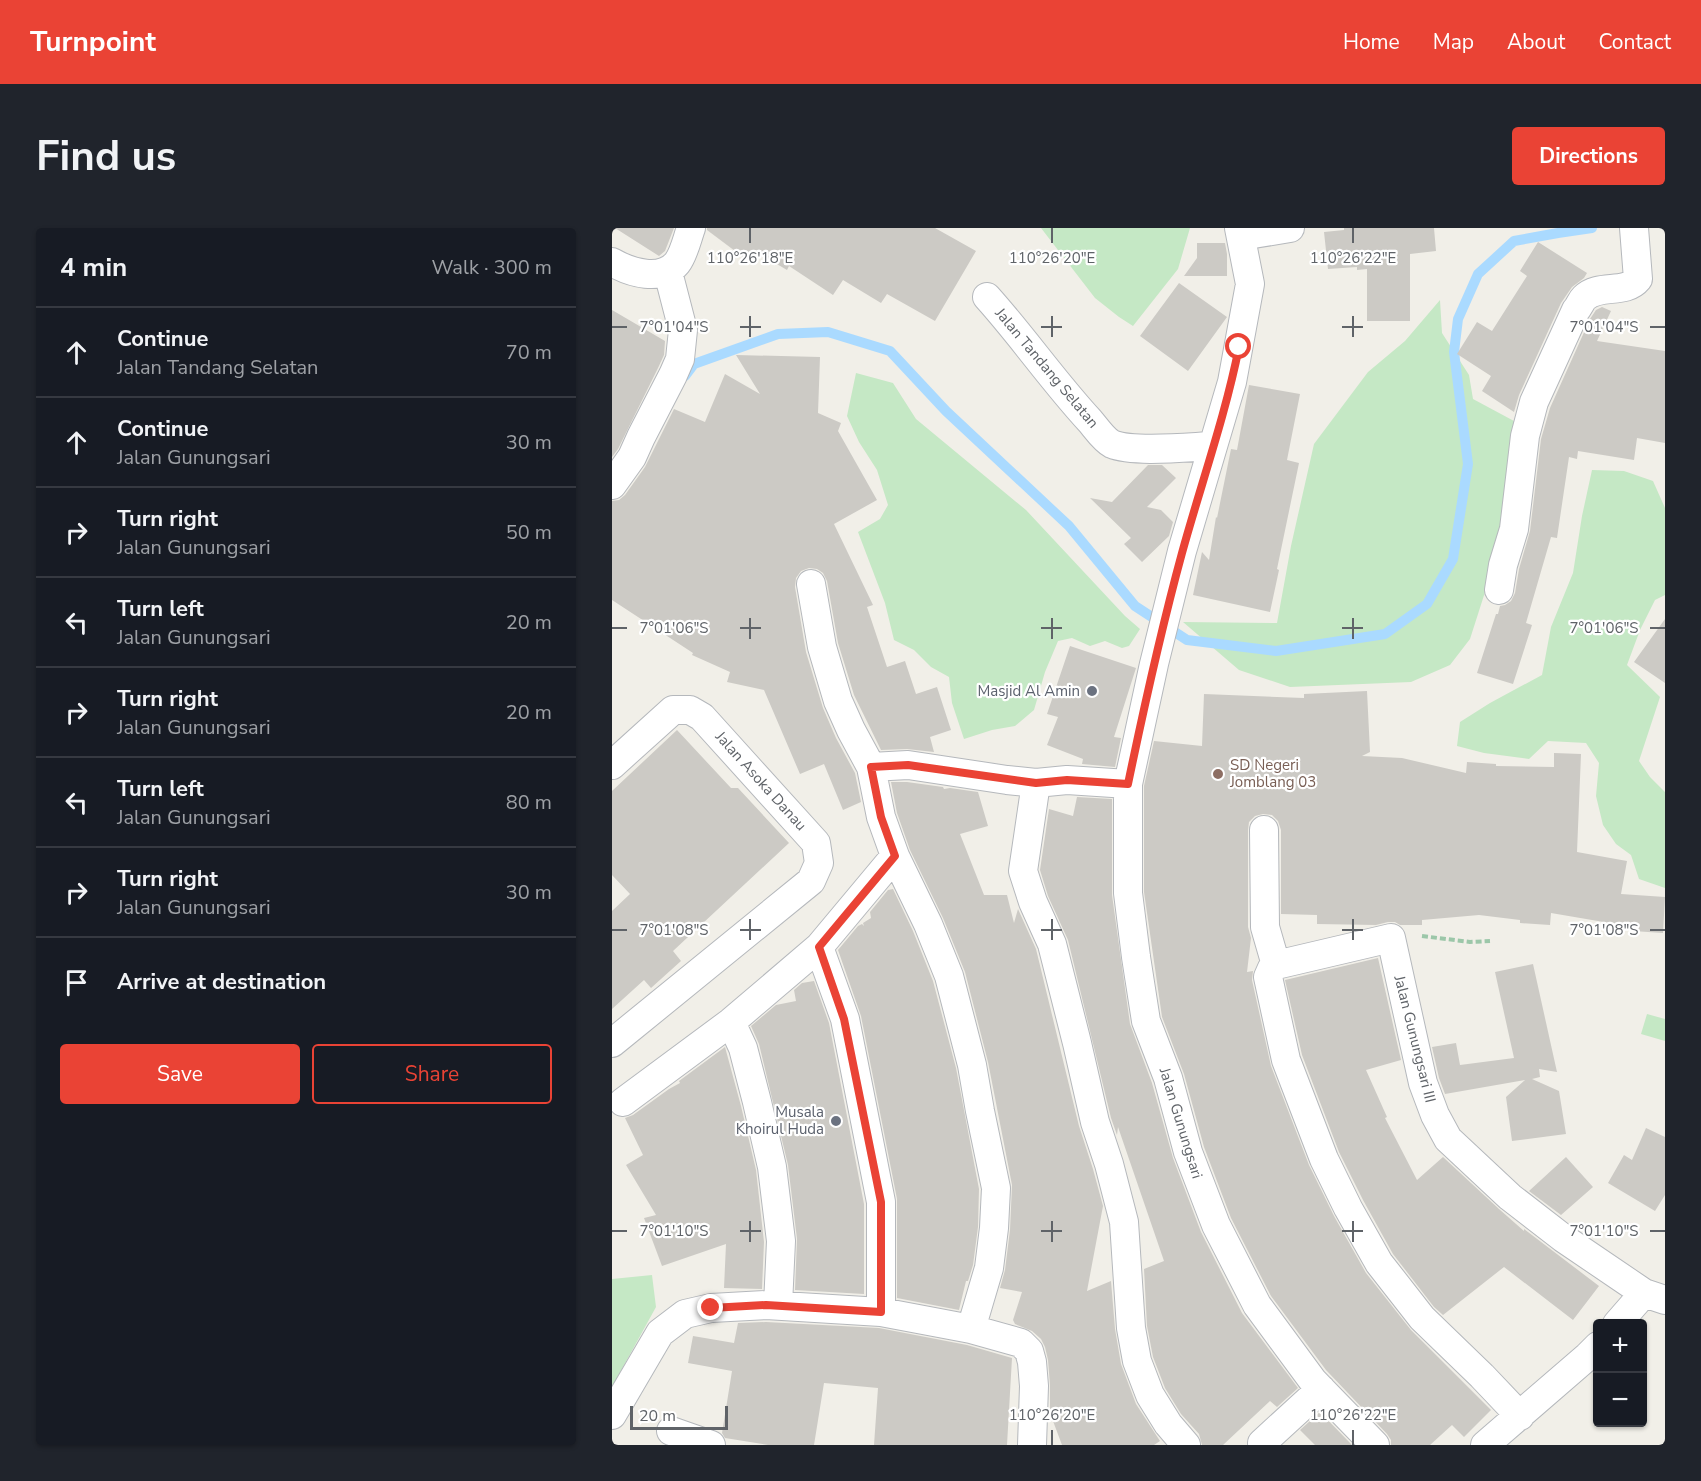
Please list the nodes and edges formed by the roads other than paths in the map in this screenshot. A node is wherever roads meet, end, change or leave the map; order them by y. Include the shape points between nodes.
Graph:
1 (691, 228) edge
2 (1290, 228) edge
3 (1634, 228) edge
4 (1240, 232) edge
5 (612, 262) edge
6 (668, 272) junction
7 (987, 297) dead end
8 (1213, 446) junction
9 (612, 485) edge
10 (812, 584) dead end
11 (1498, 590) dead end
12 (612, 765) edge
13 (871, 767) junction
14 (1036, 783) junction
15 (1128, 784) junction
16 (1264, 830) dead end
17 (895, 856) junction
18 (819, 947) junction
19 (1276, 965) junction
20 (731, 1022) junction
21 (612, 1043) edge
22 (623, 1102) dead end
23 (1655, 1296) edge
24 (778, 1305) junction
25 (881, 1312) junction
26 (1623, 1319) edge
27 (971, 1329) junction
28 (1593, 1351) edge
29 (1321, 1389) junction
30 (612, 1415) edge
31 (1033, 1415) junction
32 (1520, 1416) junction
33 (671, 1431) dead end
34 (1262, 1443) dead end
35 (711, 1445) edge
36 (1032, 1445) edge
37 (1051, 1445) edge
38 (1186, 1445) edge
39 (1375, 1445) edge
40 (1485, 1445) edge

1 - 6 street via 679,261
2 - 4 street
3 - 11 street via 1638,279 1625,288 1585,297 1534,402 1525,436 1514,529
4 - 8 street via 1250,284 1232,382
5 - 6 street via 649,274
6 - 9 street via 683,330 680,359 632,458
7 - 8 street, Jalan Tandang Selatan via 1111,443 1129,448
8 - 15 street, Jalan Gunungsari via 1182,551
10 - 13 street via 822,647 837,701
12 - 21 street, Jalan Asoka Danau via 673,710 690,710 702,717 816,843 819,863 812,881
13 - 14 street via 908,765
13 - 17 street via 881,817
14 - 15 street via 1067,780
14 - 38 street via 1023,871 1052,944 1095,1122 1124,1222 1137,1361 1150,1395
15 - 29 street, Jalan Gunungsari via 1128,893 1146,1021 1216,1225 1257,1305
16 - 19 street via 1265,927
17 - 18 street
17 - 27 street via 949,976 972,1065 996,1188 989,1268
18 - 20 street
18 - 25 street via 844,1019 881,1202
19 - 23 street, Jalan Gunungsari III via 1391,938 1423,1083 1448,1139 1554,1232
19 - 32 street via 1268,977 1286,1060 1324,1159 1348,1208 1379,1263 1422,1318
20 - 22 street
20 - 24 street via 743,1048 772,1167 781,1241
23 - 26 street
24 - 25 street
24 - 30 street via 711,1308 685,1314 660,1333
25 - 27 street
27 - 31 street via 1021,1343 1029,1351
28 - 32 street
29 - 34 street
29 - 39 street, Jalan Gunungsari
31 - 36 street
31 - 37 street
32 - 40 street
33 - 35 street

